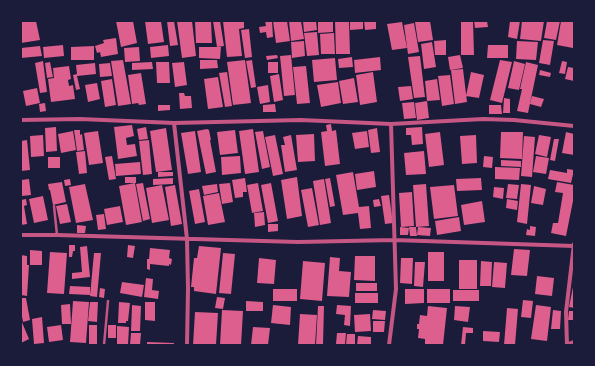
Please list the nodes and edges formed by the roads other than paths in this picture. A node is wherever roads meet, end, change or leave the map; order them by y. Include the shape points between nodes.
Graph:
1 (21, 120) edge
2 (174, 123) junction
3 (391, 124) junction
4 (574, 126) edge
5 (54, 206) dead end
6 (21, 235) edge
7 (57, 235) junction
8 (187, 239) junction
9 (394, 240) junction
10 (574, 245) edge
11 (108, 301) dead end
12 (574, 343) edge
13 (104, 345) edge
14 (187, 345) edge
15 (389, 345) edge
16 (567, 345) edge

1 - 2 street via 80,119
2 - 3 street via 302,120
2 - 8 street
3 - 4 street via 483,119
3 - 9 street
5 - 7 lane
6 - 7 street
7 - 8 street
8 - 9 street via 298,242
8 - 14 street
9 - 10 street
9 - 15 street via 396,289
10 - 16 street via 566,312
11 - 13 lane
12 - 16 street

